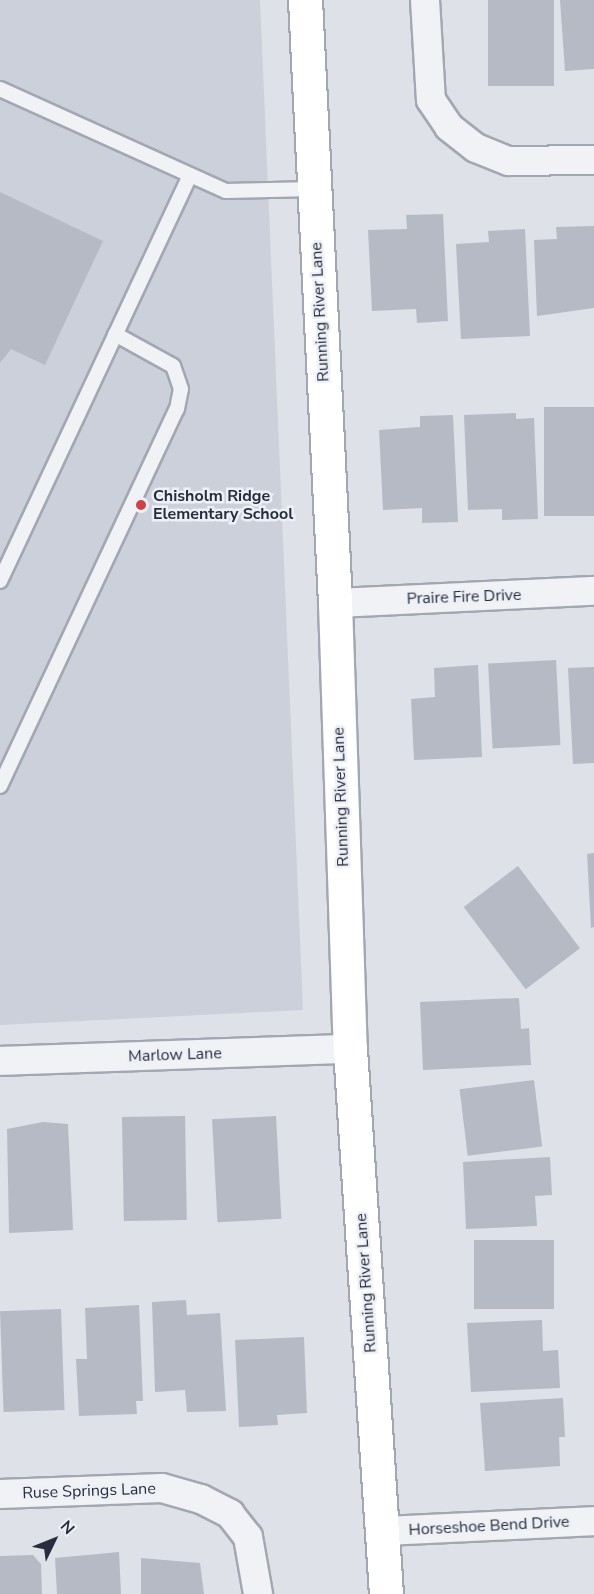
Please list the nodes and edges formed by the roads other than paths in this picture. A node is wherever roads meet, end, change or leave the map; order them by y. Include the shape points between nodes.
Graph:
1 (305, 0) edge
2 (425, 0) edge
3 (0, 89) edge
4 (594, 160) edge
5 (190, 175) junction
6 (314, 189) junction
7 (115, 334) junction
8 (0, 581) edge
9 (594, 591) edge
10 (335, 603) junction
11 (0, 786) edge
12 (350, 1049) junction
13 (0, 1061) edge
14 (0, 1494) edge
15 (594, 1521) edge
16 (383, 1530) junction
17 (258, 1594) edge
18 (386, 1594) edge

1 - 6 street, Running River Lane
2 - 4 street via 431,100 449,127 476,148 509,161
3 - 5 lane
5 - 6 lane via 226,191
5 - 7 lane
6 - 10 street, Running River Lane
7 - 8 lane
7 - 11 lane via 173,366 181,389 177,409
9 - 10 street, Praire Fire Drive
10 - 12 street, Running River Lane
12 - 13 street, Marlow Lane
12 - 16 street, Running River Lane
14 - 17 street, Ruse Springs Lane via 162,1488 201,1498 230,1514 248,1537
15 - 16 street, Horseshoe Bend Drive
16 - 18 street, Running River Lane

